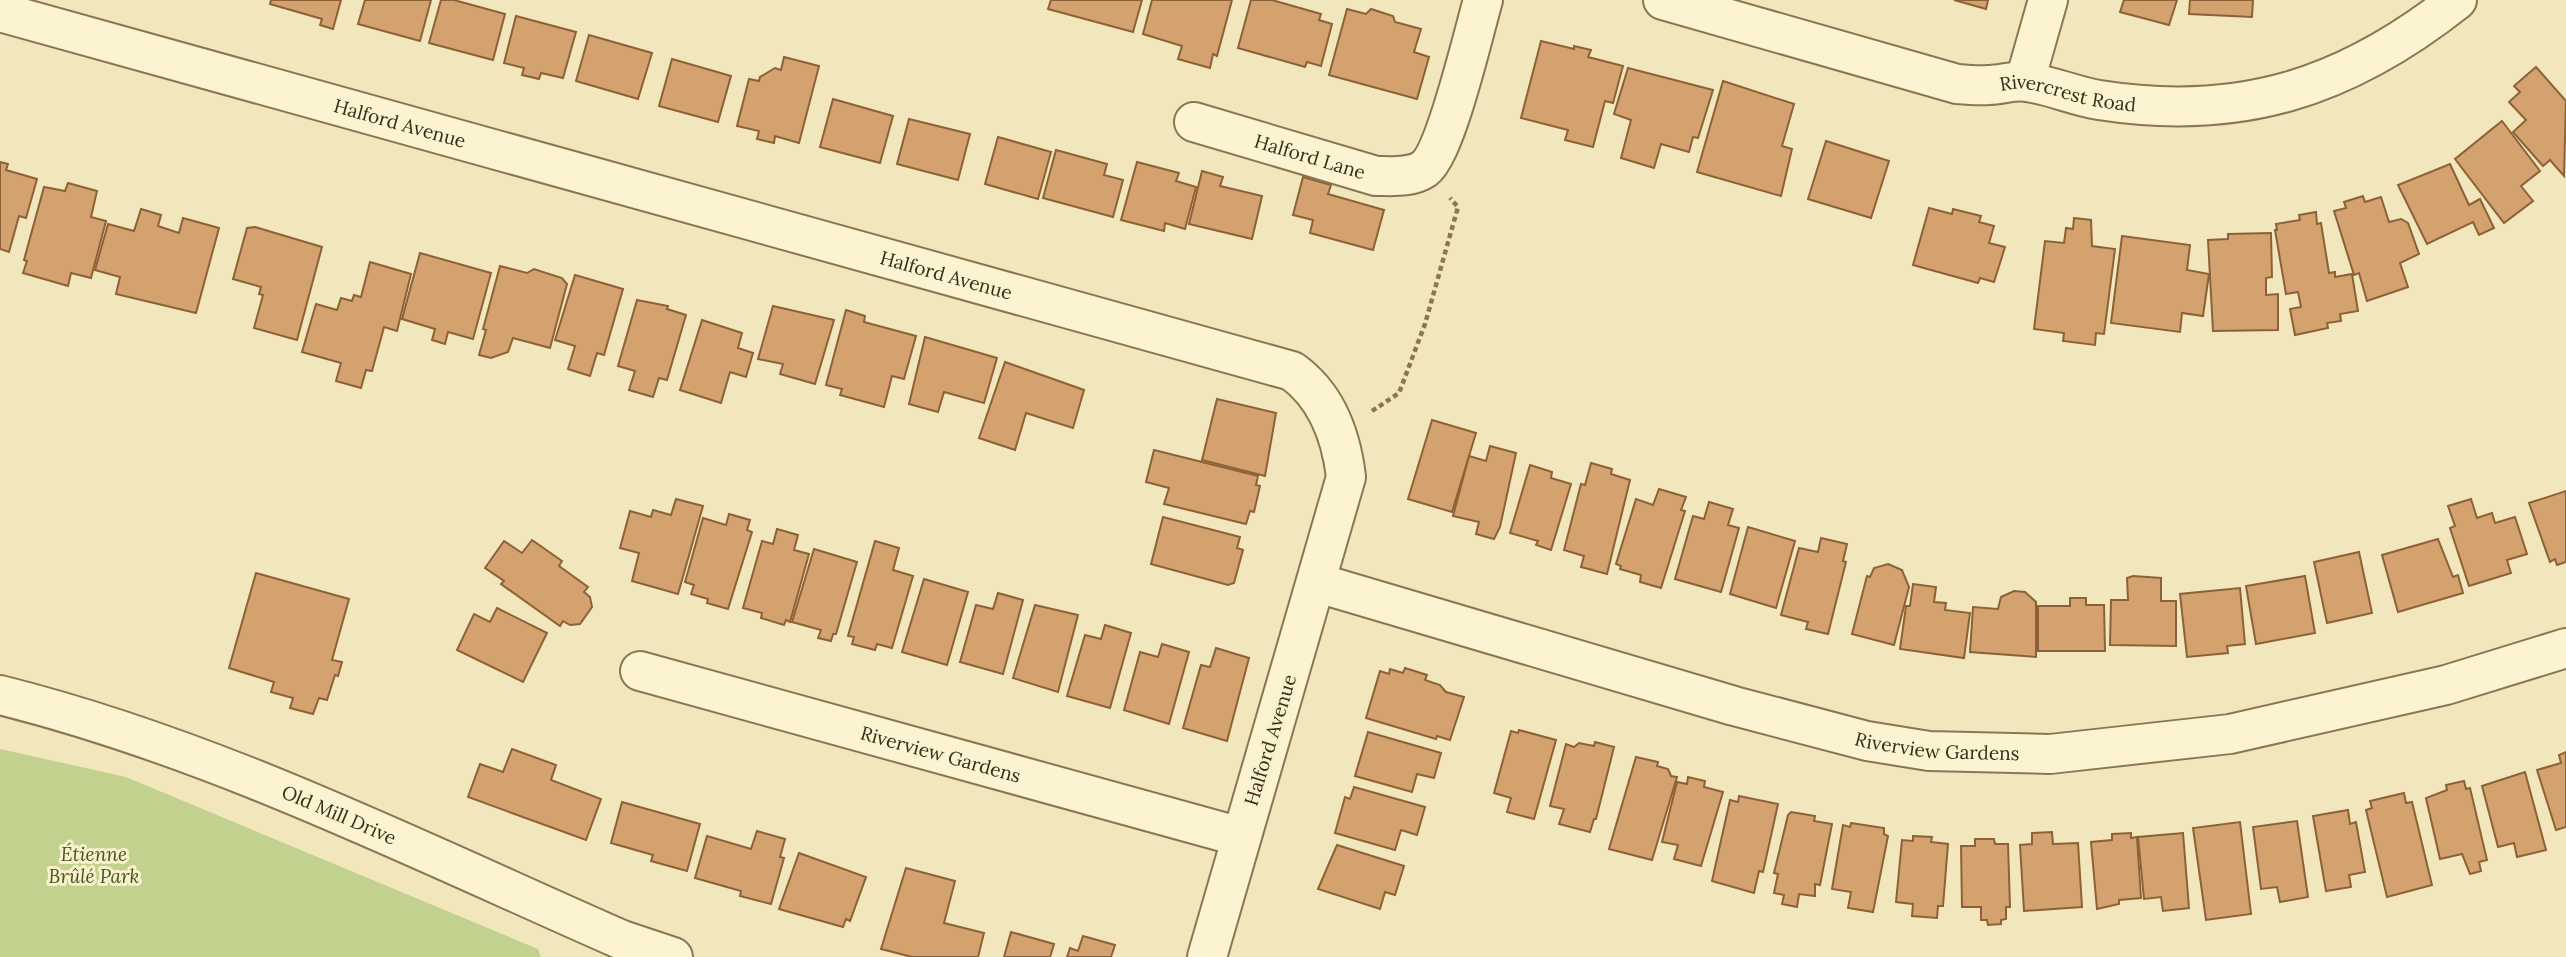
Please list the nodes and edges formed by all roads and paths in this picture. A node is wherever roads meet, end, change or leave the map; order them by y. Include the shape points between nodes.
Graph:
1 (1483, 0) edge
2 (1663, 0) edge
3 (2048, 0) edge
4 (2457, 0) edge
5 (0, 12) edge
6 (2025, 81) junction
7 (1194, 122) dead end
8 (1458, 207) dead end
9 (1369, 414) dead end
10 (1318, 583) junction
11 (2566, 648) edge
12 (640, 671) dead end
13 (0, 695) edge
14 (1241, 837) junction
15 (616, 949) edge
16 (673, 957) edge
17 (1206, 957) edge

1 - 7 street, Halford Lane via 1443,137 1424,169 1406,176 1376,176
2 - 6 street, Rivercrest Road via 1957,84
3 - 6 street
4 - 6 street, Rivercrest Road via 2378,55 2293,92 2218,106 2162,107 2097,100
5 - 10 street, Halford Avenue via 1292,371 1309,383 1324,404 1343,449 1346,477
8 - 9 path via 1425,324 1399,393
10 - 11 street, Riverview Gardens via 1734,706 1867,741 1929,751 2049,754 2230,734 2446,685
10 - 14 street, Halford Avenue
12 - 14 street, Riverview Gardens
13 - 15 street, Old Mill Drive via 79,715 186,752
14 - 17 street, Halford Avenue
15 - 16 street, Old Mill Drive

